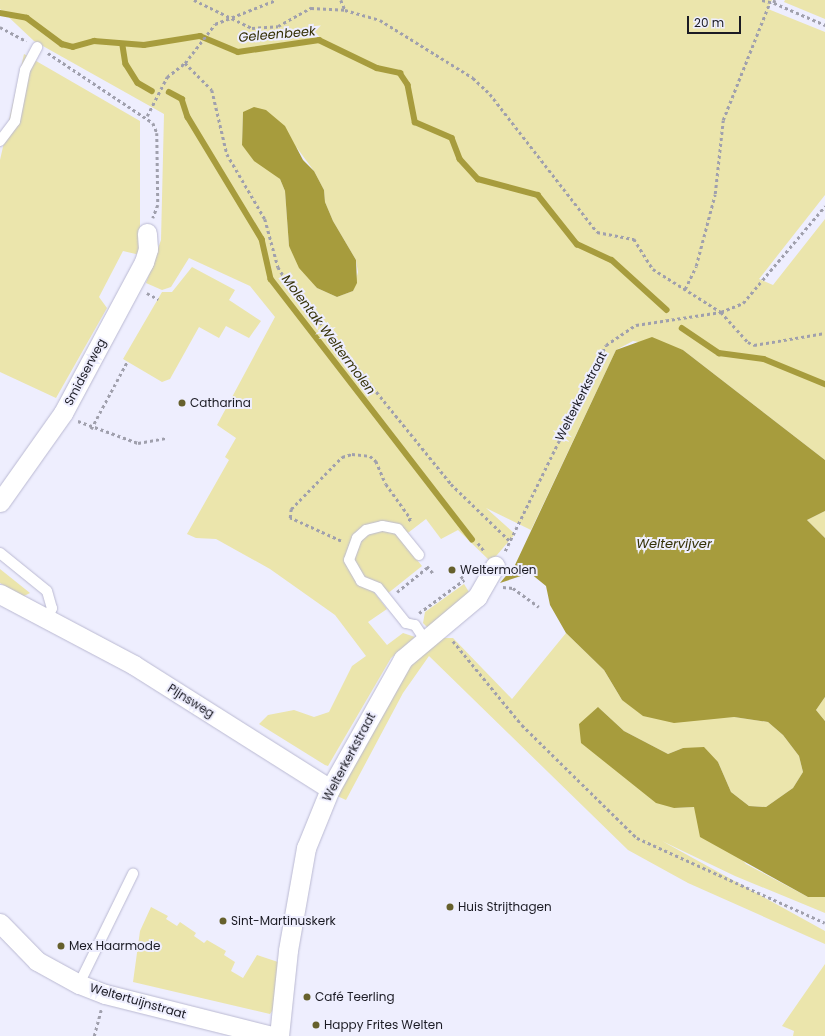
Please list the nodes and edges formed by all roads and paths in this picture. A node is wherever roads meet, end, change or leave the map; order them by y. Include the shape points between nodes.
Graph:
1 (194, 0) edge
2 (276, 0) edge
3 (341, 0) edge
4 (762, 0) edge
5 (770, 2) junction
6 (775, 2) edge
7 (345, 10) junction
8 (228, 16) junction
9 (825, 25) edge
10 (0, 27) edge
11 (37, 47) junction
12 (185, 63) junction
13 (147, 116) junction
14 (0, 141) edge
15 (825, 206) edge
16 (147, 233) joint
17 (685, 289) junction
18 (721, 312) junction
19 (825, 333) edge
20 (127, 362) dead end
21 (63, 413) junction
22 (91, 429) junction
23 (166, 438) dead end
24 (0, 502) edge
25 (398, 529) junction
26 (353, 545) junction
27 (0, 553) edge
28 (419, 555) dead end
29 (495, 566) dead end
30 (428, 567) dead end
31 (461, 576) dead end
32 (464, 580) junction
33 (476, 584) junction
34 (401, 589) dead end
35 (0, 594) edge
36 (539, 607) dead end
37 (47, 620) junction
38 (406, 623) junction
39 (443, 626) junction
40 (425, 640) junction
41 (330, 789) junction
42 (133, 874) dead end
43 (825, 922) edge
44 (0, 923) edge
45 (79, 984) junction
46 (105, 994) junction
47 (94, 1036) edge
48 (272, 1036) edge
49 (279, 1036) edge

1 - 8 path
2 - 8 path
3 - 7 path
4 - 5 path
5 - 6 path
5 - 17 path via 723,120 715,194 696,266
6 - 9 path
7 - 8 path via 311,8 278,26 252,28
7 - 17 path via 380,20 473,78 490,94 597,232 634,239 653,269
8 - 12 path via 209,31 202,44
10 - 11 path
11 - 13 path
11 - 14 lane via 25,70 16,121
12 - 13 path via 167,77
12 - 18 path, Welterkerkstraat via 212,90 227,154 264,219 278,267 286,280 451,484 511,542 572,410 606,345 636,325
13 - 16 path via 157,133 158,205
15 - 18 path, Welterkerkstraat via 754,293
16 - 21 street, Smidserweg via 148,249 144,262
17 - 18 path
18 - 19 path via 740,335 754,345
20 - 22 path
21 - 22 path
21 - 24 street, Smidserweg
22 - 23 path via 138,443
25 - 26 lane via 382,526 366,530
25 - 26 path via 412,519 386,484 381,469 370,456 342,457 296,501 290,518
25 - 28 lane
26 - 38 lane via 349,560 354,573 368,586 378,588
27 - 37 lane via 47,591 52,608
29 - 33 street, Welterkerkstraat
30 - 34 path
31 - 32 path
32 - 33 path
32 - 38 path
33 - 36 path via 513,588
33 - 39 street, Welterkerkstraat via 476,597
35 - 37 street, Pijnsweg
37 - 41 street, Pijnsweg via 134,665
38 - 40 lane via 415,625
39 - 40 street, Welterkerkstraat
39 - 43 path via 462,656 522,725 638,838
40 - 41 street, Welterkerkstraat via 403,659
41 - 49 street, Welterkerkstraat via 306,848 288,950
42 - 45 lane
44 - 45 street, Weltertuijnstraat via 37,961
45 - 46 street, Weltertuijnstraat
46 - 47 path
46 - 48 street, Weltertuijnstraat

